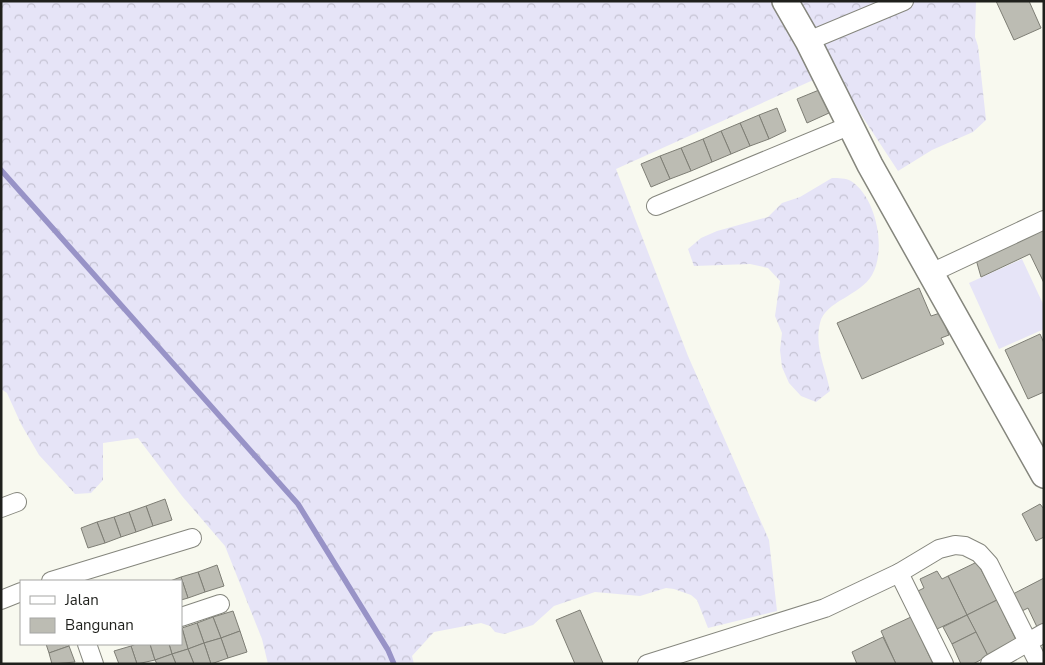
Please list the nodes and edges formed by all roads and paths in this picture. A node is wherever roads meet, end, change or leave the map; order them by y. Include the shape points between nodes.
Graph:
1 (785, 1) edge
2 (904, 1) edge
3 (808, 41) junction
4 (851, 124) junction
5 (656, 206) dead end
6 (1044, 220) edge
7 (931, 273) junction
8 (1044, 475) edge
9 (192, 538) dead end
10 (898, 572) junction
11 (61, 580) edge
12 (20, 592) edge
13 (1, 600) edge
14 (220, 604) dead end
15 (182, 617) edge
16 (1044, 633) edge
17 (1027, 642) junction
18 (646, 664) edge
19 (944, 664) edge
20 (990, 664) edge
21 (1039, 664) edge

1 - 3 street
2 - 3 street
3 - 4 street
4 - 5 street
4 - 7 street via 870,165
6 - 7 street
7 - 8 street
9 - 11 street
10 - 17 street via 947,547 966,546 979,553 990,564
10 - 18 street via 825,608
10 - 19 street
12 - 13 street
14 - 15 street
16 - 17 street
17 - 20 street
17 - 21 street

